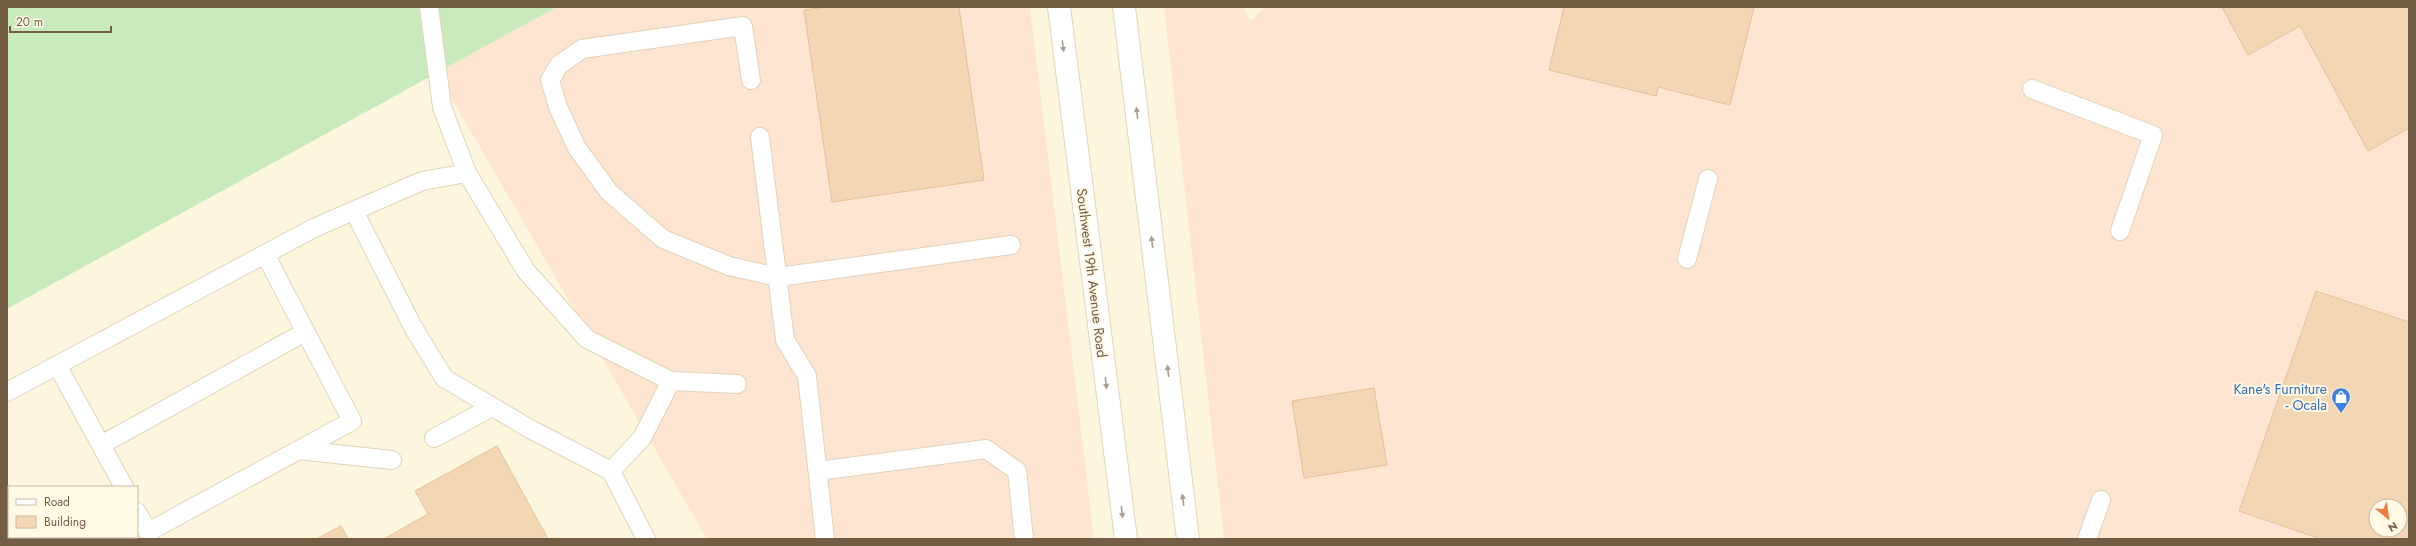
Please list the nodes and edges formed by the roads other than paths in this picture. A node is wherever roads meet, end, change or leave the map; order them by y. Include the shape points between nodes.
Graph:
1 (429, 7) edge
2 (1058, 7) edge
3 (1124, 7) edge
4 (751, 80) dead end
5 (2032, 89) dead end
6 (760, 137) dead end
7 (467, 173) junction
8 (1708, 179) dead end
9 (354, 211) junction
10 (2120, 232) dead end
11 (1011, 245) dead end
12 (265, 254) junction
13 (1687, 259) dead end
14 (778, 277) junction
15 (305, 332) junction
16 (57, 365) junction
17 (671, 381) junction
18 (737, 384) dead end
19 (7, 392) edge
20 (492, 407) junction
21 (434, 438) dead end
22 (101, 444) junction
23 (298, 450) junction
24 (392, 460) dead end
25 (611, 471) junction
26 (818, 471) junction
27 (123, 486) edge
28 (2100, 500) dead end
29 (138, 514) edge
30 (646, 539) edge
31 (825, 539) edge
32 (1024, 539) edge
33 (1126, 539) edge
34 (1188, 539) edge
35 (2087, 539) edge

1 - 7 lane via 442,107
2 -> 33 main road, Southwest 19th Avenue Road
34 -> 3 main road
4 - 14 lane via 744,26 582,49 559,64 550,80 558,107 578,148 609,192 663,239 729,266
5 - 10 lane via 2153,136
6 - 14 lane
7 - 9 lane via 422,182
7 - 17 lane via 526,271 587,339
8 - 13 lane
9 - 12 lane via 314,228
9 - 20 lane via 413,327 444,378
11 - 14 lane
12 - 15 lane
12 - 16 lane
14 - 26 lane via 785,340 807,376
15 - 22 lane
15 - 23 lane via 352,421
16 - 19 lane
16 - 22 lane
17 - 18 lane
17 - 25 lane via 642,438
20 - 21 lane
20 - 25 lane
22 - 27 lane
23 - 24 lane
23 - 29 lane via 148,532
25 - 30 lane
26 - 31 lane
26 - 32 lane via 986,448 1017,471
28 - 35 lane

